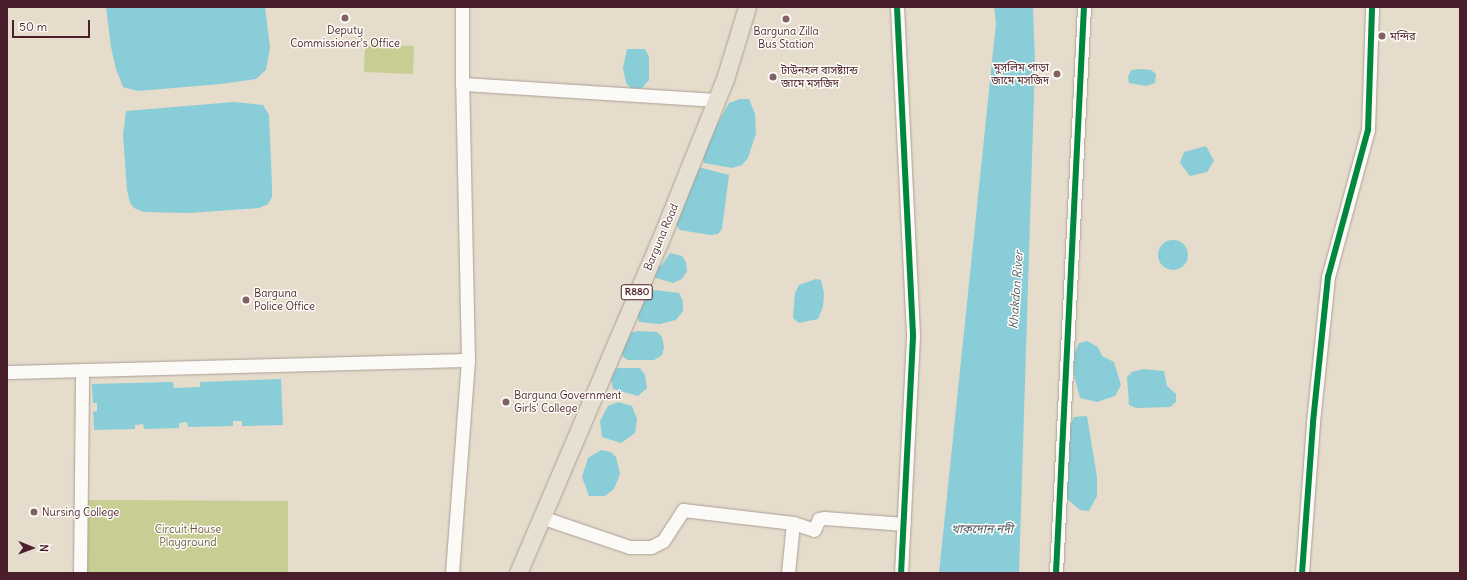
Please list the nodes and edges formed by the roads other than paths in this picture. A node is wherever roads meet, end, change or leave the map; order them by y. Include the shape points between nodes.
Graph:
1 (462, 7) edge
2 (747, 7) edge
3 (897, 7) edge
4 (1084, 7) edge
5 (1372, 7) edge
6 (462, 84) junction
7 (717, 100) junction
8 (468, 360) junction
9 (82, 370) junction
10 (7, 372) edge
11 (541, 517) junction
12 (793, 523) junction
13 (904, 524) junction
14 (80, 573) edge
15 (452, 573) edge
16 (518, 573) edge
17 (788, 573) edge
18 (900, 573) edge
19 (1056, 573) edge
20 (1302, 573) edge

1 - 6 street
2 - 7 main road, Barguna Road / R880
3 - 13 street via 913,337
4 - 19 street
5 - 20 street via 1368,130 1328,277 1313,422
6 - 7 street
6 - 8 street
7 - 11 main road, Barguna Road / R880
8 - 9 street
8 - 15 street
9 - 10 street
9 - 14 street
11 - 12 street via 629,547 652,547 663,541 682,510
11 - 16 main road, Barguna Road / R880
12 - 13 street via 814,530 818,519 824,518
12 - 17 street
13 - 18 street

